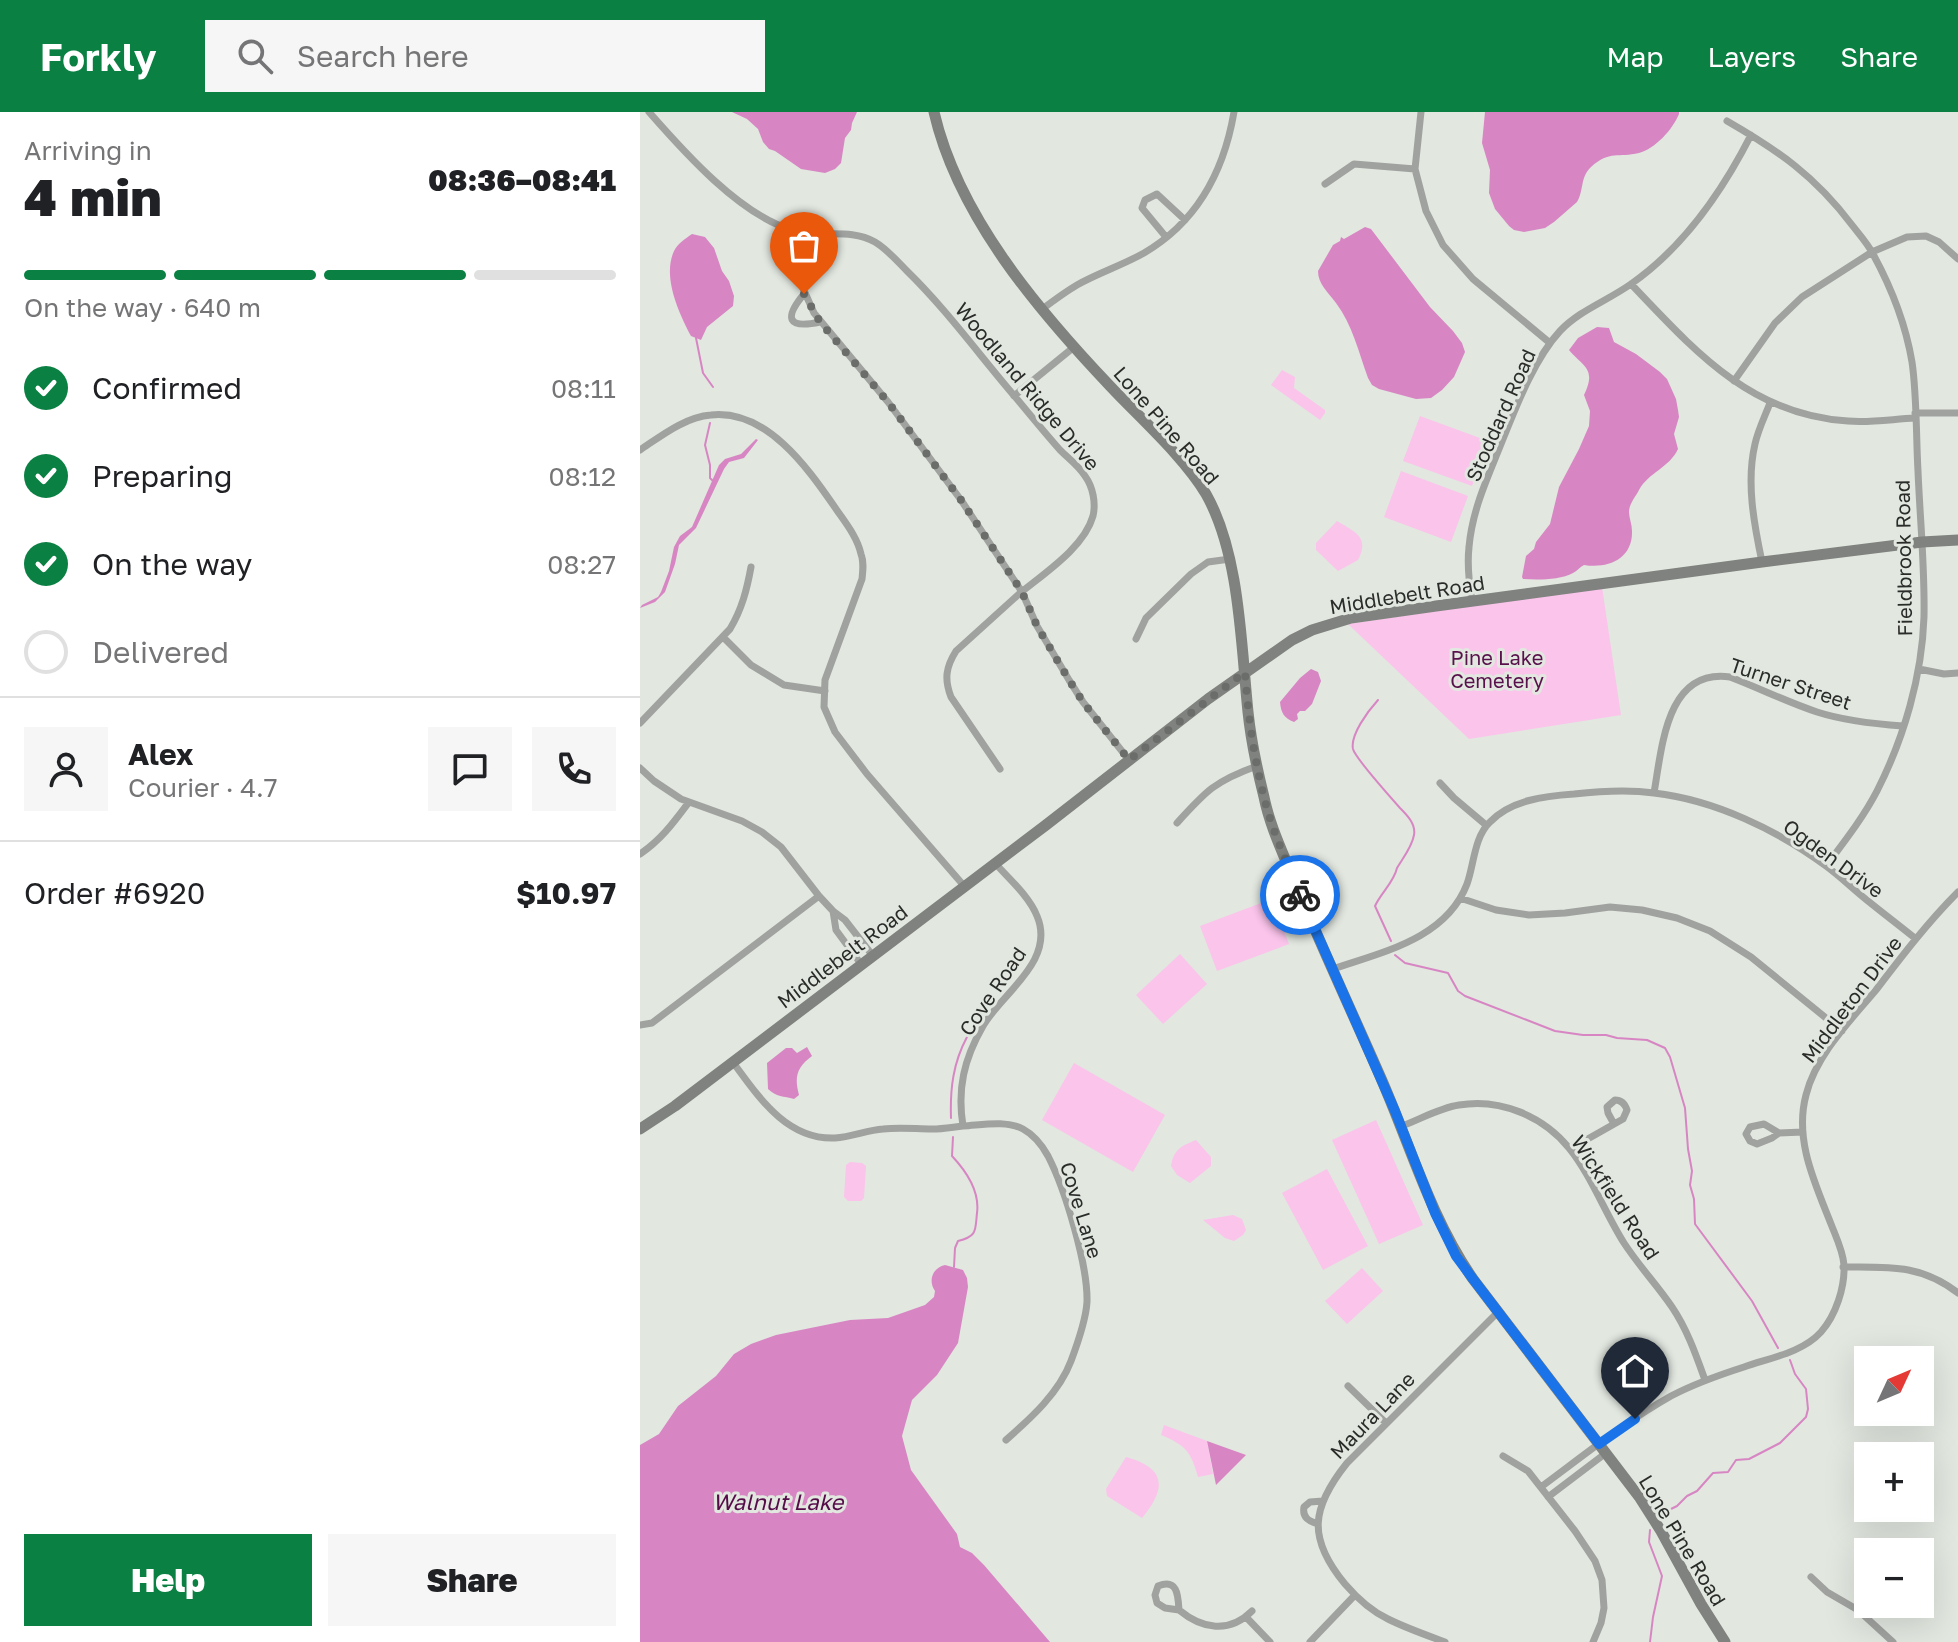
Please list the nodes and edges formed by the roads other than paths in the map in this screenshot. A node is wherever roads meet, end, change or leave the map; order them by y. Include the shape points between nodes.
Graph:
1 (649, 112) edge
2 (934, 112) edge
3 (1234, 112) edge
4 (1421, 112) edge
5 (1727, 121) dead end
6 (1751, 135) junction
7 (1349, 152) dead end
8 (1354, 164) junction
9 (1415, 169) junction
10 (1325, 184) dead end
11 (1185, 220) junction
12 (800, 232) junction
13 (1166, 237) junction
14 (1872, 252) junction
15 (1958, 259) edge
16 (1631, 284) junction
17 (804, 294) junction
18 (1041, 310) junction
19 (820, 322) junction
20 (1550, 343) junction
21 (1074, 347) junction
22 (1734, 381) junction
23 (1014, 396) junction
24 (1770, 403) junction
25 (1958, 413) edge
26 (1915, 416) junction
27 (640, 450) edge
28 (1958, 540) edge
29 (1922, 542) junction
30 (1230, 559) junction
31 (1762, 562) junction
32 (751, 567) dead end
33 (1022, 592) junction
34 (1472, 601) junction
35 (723, 637) junction
36 (1136, 639) dead end
37 (1919, 669) junction
38 (1245, 672) junction
39 (1958, 673) edge
40 (825, 691) junction
41 (640, 723) edge
42 (1903, 726) junction
43 (1129, 760) junction
44 (1257, 766) junction
45 (640, 768) edge
46 (1000, 769) dead end
47 (1440, 783) dead end
48 (1654, 793) junction
49 (689, 802) junction
50 (1177, 823) dead end
51 (1486, 825) junction
52 (640, 854) edge
53 (995, 863) junction
54 (1826, 866) junction
55 (965, 887) junction
56 (1958, 892) edge
57 (819, 896) junction
58 (1460, 898) junction
59 (833, 911) junction
60 (1916, 939) junction
61 (873, 956) junction
62 (861, 964) junction
63 (1333, 969) junction
64 (640, 1025) edge
65 (1842, 1031) junction
66 (732, 1061) junction
67 (1614, 1124) dead end
68 (963, 1126) junction
69 (1402, 1126) junction
70 (640, 1129) edge
71 (1803, 1132) junction
72 (1779, 1133) dead end
73 (1570, 1149) junction
74 (1843, 1267) junction
75 (1958, 1293) edge
76 (1498, 1312) junction
77 (1705, 1380) junction
78 (1348, 1386) dead end
79 (1386, 1423) junction
80 (1006, 1440) dead end
81 (1603, 1449) junction
82 (1503, 1456) dead end
83 (1541, 1487) junction
84 (1548, 1497) junction
85 (1323, 1501) junction
86 (1318, 1524) junction
87 (1811, 1577) dead end
88 (1355, 1595) junction
89 (1179, 1610) dead end
90 (1270, 1642) edge
91 (1310, 1642) edge
92 (1445, 1642) edge
93 (1593, 1642) edge
94 (1725, 1642) edge
95 (1893, 1642) edge

1 - 12 street, Woodland Ridge Drive via 730,193 762,217
2 - 18 street, Lone Pine Road via 966,198
3 - 11 street via 1226,150 1206,194
4 - 9 street
5 - 6 street, Fieldbrook Road
6 - 14 street, Fieldbrook Road via 1820,187
6 - 16 street, Stoddard Road via 1689,231
7 - 8 street
8 - 9 street
8 - 10 street
9 - 20 street via 1426,211 1443,245 1483,288
11 - 13 street
11 - 13 street via 1157,194 1145,200 1142,208
12 - 17 street
12 - 23 street, Woodland Ridge Drive via 862,236 884,249 921,284
13 - 18 street
14 - 15 street via 1907,237 1926,236
14 - 22 street via 1802,297 1775,323
14 - 26 street, Fieldbrook Road via 1903,327 1912,363
16 - 20 street, Stoddard Road via 1569,323
16 - 22 street via 1695,351
17 - 19 street
17 - 19 street via 791,319 801,325
18 - 21 street, Lone Pine Road
19 - 33 street via 888,402
20 - 34 street, Stoddard Road via 1519,400 1476,507 1469,547
21 - 23 street
21 - 30 street, Lone Pine Road via 1198,482 1215,512
22 - 24 street
23 - 33 street, Woodland Ridge Drive via 1086,476 1095,502 1076,545
24 - 26 street via 1804,415 1849,421
24 - 31 street via 1755,444 1751,486
25 - 26 street
26 - 29 street, Fieldbrook Road
27 - 40 street via 693,418 729,415 783,444 809,470 853,535 863,565
28 - 29 street, Middlebelt Road
29 - 31 street, Middlebelt Road
29 - 37 street, Fieldbrook Road
30 - 36 street via 1208,562 1191,574 1146,618
30 - 38 street, Lone Pine Road
31 - 34 street, Middlebelt Road
32 - 35 street via 739,613
33 - 43 street via 1083,702
33 - 46 street, Woodland Ridge Drive via 956,651 947,667 947,686 958,709
34 - 38 street, Middlebelt Road via 1334,622 1292,640
35 - 40 street via 751,665 784,685
35 - 41 street
37 - 39 street
37 - 42 street, Fieldbrook Road
38 - 43 street, Middlebelt Road
38 - 44 street, Lone Pine Road
40 - 55 street via 824,707 835,732
42 - 48 street, Turner Street via 1839,718 1730,677 1706,677 1681,696 1670,716
42 - 54 street, Fieldbrook Road via 1876,792
43 - 53 street, Middlebelt Road
44 - 50 street via 1207,790
44 - 63 street, Lone Pine Road via 1274,830
45 - 49 street
47 - 51 street
48 - 51 street, Ogden Drive via 1557,795 1517,803
48 - 54 street, Ogden Drive via 1743,818
49 - 52 street via 667,832
49 - 57 street via 762,832 781,847
51 - 58 street
53 - 55 street, Middlebelt Road
53 - 68 street, Cove Road via 1037,916 1041,938 1031,967 993,1010 966,1061 960,1086
54 - 60 street, Ogden Drive
55 - 61 street, Middlebelt Road
56 - 60 street, Middleton Drive
57 - 59 street
57 - 64 street via 652,1023
58 - 63 street via 1432,930
58 - 65 street via 1529,915 1610,907 1677,918 1751,957
59 - 61 street
59 - 62 street via 836,930
60 - 65 street, Middleton Drive
61 - 62 street, Middlebelt Road
62 - 66 street, Middlebelt Road
63 - 69 street, Lone Pine Road
65 - 71 street, Middleton Drive via 1806,1094
66 - 68 street via 772,1111 821,1138
66 - 70 street, Middlebelt Road
67 - 73 street
68 - 80 street, Cove Lane via 1014,1125 1040,1144 1067,1206 1087,1286 1087,1306 1061,1382
69 - 73 street, Wickfield Road via 1463,1104 1504,1107 1534,1118
69 - 76 street, Lone Pine Road via 1456,1256
71 - 72 street
71 - 74 street, Middleton Drive via 1806,1157
73 - 77 street, Wickfield Road via 1634,1259 1673,1308
74 - 75 street via 1919,1271
74 - 77 street, Middleton Drive via 1835,1308 1815,1338
76 - 79 street, Maura Lane
76 - 81 street, Lone Pine Road
77 - 81 street, Middleton Drive via 1663,1401
78 - 79 street
79 - 85 street, Maura Lane via 1333,1479
81 - 83 street, Middleton Drive
81 - 84 street, Middleton Drive
81 - 94 street, Lone Pine Road via 1656,1521
82 - 83 street via 1528,1471
83 - 84 street
84 - 93 street via 1600,1571 1604,1608
85 - 86 street, Maura Lane
85 - 86 street via 1304,1507 1309,1522
86 - 88 street, Maura Lane via 1322,1550
87 - 95 street
88 - 91 street
88 - 92 street, Maura Lane via 1387,1619
89 - 90 street via 1209,1626 1234,1624 1249,1614

